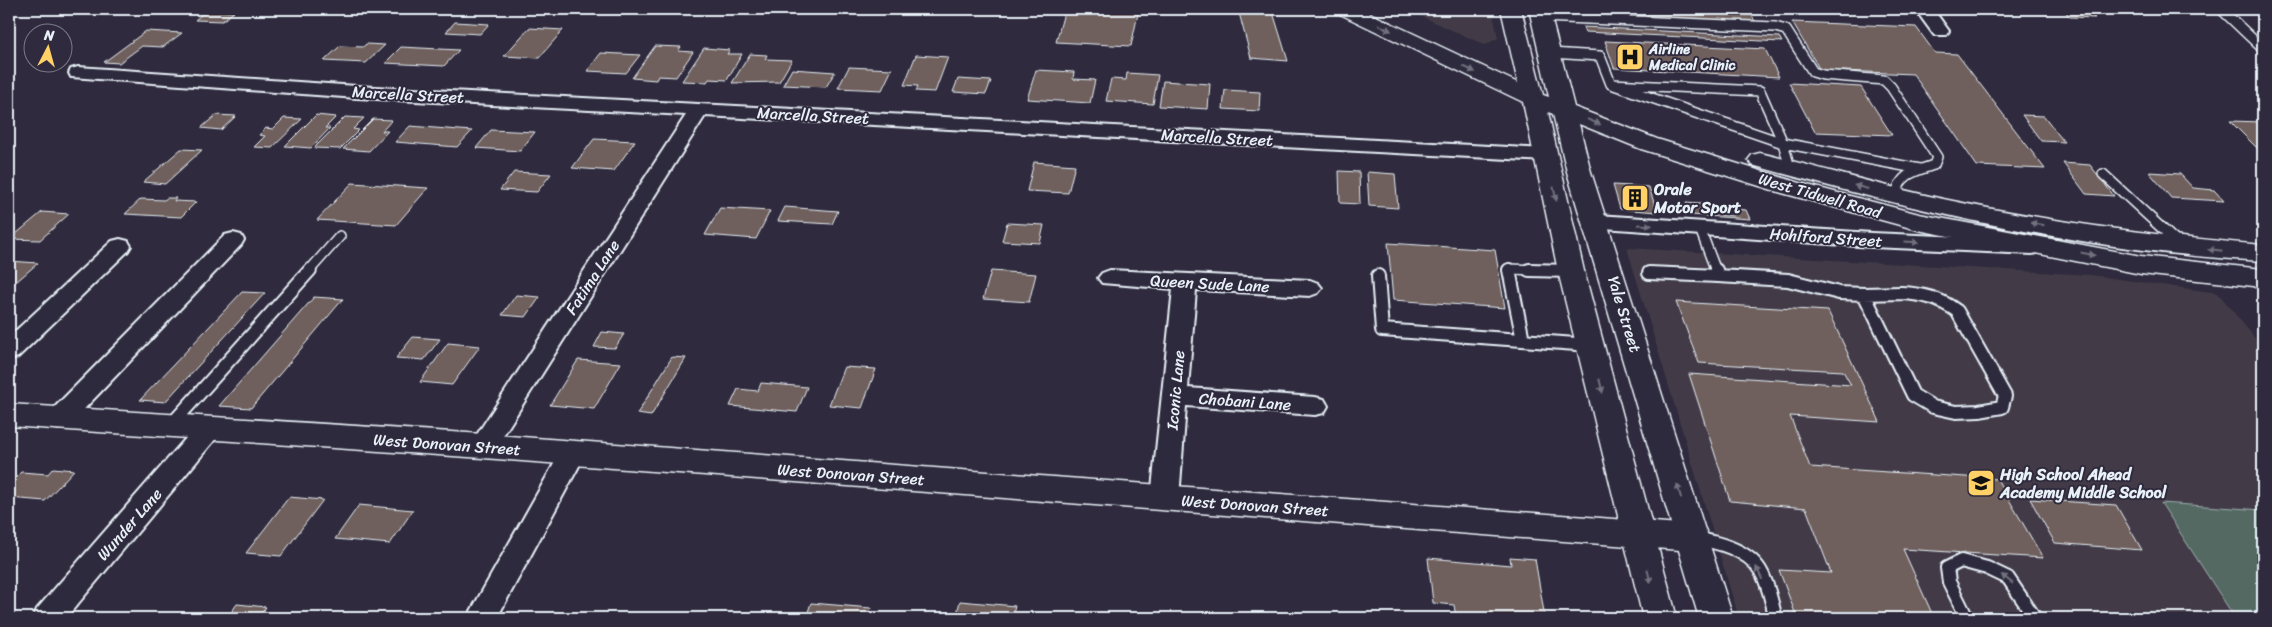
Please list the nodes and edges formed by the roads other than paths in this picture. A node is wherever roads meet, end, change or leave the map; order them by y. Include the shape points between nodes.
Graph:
1 (1345, 9) edge
2 (1378, 9) edge
3 (1511, 9) edge
4 (1924, 9) edge
5 (2221, 9) edge
6 (1540, 13) edge
7 (1940, 31) dead end
8 (2263, 49) edge
9 (1550, 54) junction
10 (78, 73) dead end
11 (1611, 84) junction
12 (1530, 88) junction
13 (1562, 100) junction
14 (700, 109) junction
15 (1784, 142) junction
16 (1547, 155) junction
17 (1790, 168) junction
18 (1920, 170) junction
19 (2103, 174) dead end
20 (1911, 206) junction
21 (1596, 222) junction
22 (1700, 229) junction
23 (340, 236) dead end
24 (233, 240) dead end
25 (120, 246) dead end
26 (2181, 246) junction
27 (2055, 248) junction
28 (2263, 254) edge
29 (1571, 271) junction
30 (1650, 273) dead end
31 (1378, 276) dead end
32 (1718, 276) junction
33 (1110, 278) dead end
34 (2263, 278) edge
35 (1185, 282) junction
36 (1310, 288) dead end
37 (1864, 294) junction
38 (1523, 340) junction
39 (1590, 345) junction
40 (9, 351) edge
41 (1174, 396) junction
42 (1315, 406) dead end
43 (9, 415) edge
44 (59, 419) junction
45 (170, 426) junction
46 (209, 429) junction
47 (484, 446) junction
48 (573, 453) junction
49 (1165, 498) junction
50 (1639, 533) junction
51 (1693, 538) junction
52 (48, 618) edge
53 (482, 618) edge
54 (1660, 618) edge
55 (1716, 618) edge
56 (1776, 618) edge
57 (1966, 618) edge
58 (2035, 618) edge

1 -> 12 main road, West Tidwell Road
2 - 12 main road, West Tidwell Road
3 - 12 main road
4 - 7 street
5 - 8 lane
6 - 9 main road, Yale Street
6 - 18 lane via 1786,30 1813,72 1884,80 1891,87 1937,157 1934,165
9 - 11 lane via 1600,56
9 - 13 main road, Yale Street
10 - 14 street, Marcella Street via 357,92
11 - 15 lane
11 - 15 lane via 1760,91
12 - 13 main road, West Tidwell Road
12 - 16 main road
13 - 17 main road, West Tidwell Road
13 -> 20 main road, West Tidwell Road via 1668,150 1791,188
13 - 21 main road, Yale Street via 1572,147
14 - 16 street, Marcella Street
14 - 47 street, Fatima Lane
15 - 17 lane
15 - 18 lane
16 -> 29 main road
20 -> 17 main road, West Tidwell Road
18 - 20 lane via 1903,176 1897,185
19 - 26 lane
26 -> 20 main road, West Tidwell Road
20 - 27 main road, West Tidwell Road
21 -> 22 street, Hohlford Street
51 -> 21 main road, Yale Street
22 -> 27 street, Hohlford Street
22 - 32 lane
23 - 45 lane
24 - 44 street
25 - 40 street
28 -> 26 main road, West Tidwell Road
27 -> 34 main road, West Tidwell Road via 2141,264
29 - 38 lane via 1509,269
29 - 39 main road
30 - 32 lane
31 - 38 lane via 1382,330
32 - 37 lane via 1798,282 1840,293
33 - 35 street, Queen Sude Lane
35 - 36 street, Queen Sude Lane
35 - 41 street, Iconic Lane
37 - 37 lane via 1913,395 1938,409 1977,412 2002,407 2005,396 1957,311 1948,303 1937,297
38 - 39 lane
39 -> 50 main road
41 - 42 street, Chobani Lane
41 - 49 street, Iconic Lane
43 - 44 main road, West Donovan Street
44 - 45 main road, West Donovan Street
45 - 46 main road, West Donovan Street
46 - 47 main road, West Donovan Street
46 - 52 street, Wunder Lane
47 - 48 main road, West Donovan Street
48 - 49 main road, West Donovan Street
48 - 53 street
49 - 50 main road, West Donovan Street
50 - 51 main road, West Donovan Street
50 -> 54 main road
51 - 55 main road, Yale Street
56 -> 51 lane via 1759,568 1737,551 1718,542
58 -> 57 lane via 2008,578 1961,561 1947,568 1949,582

